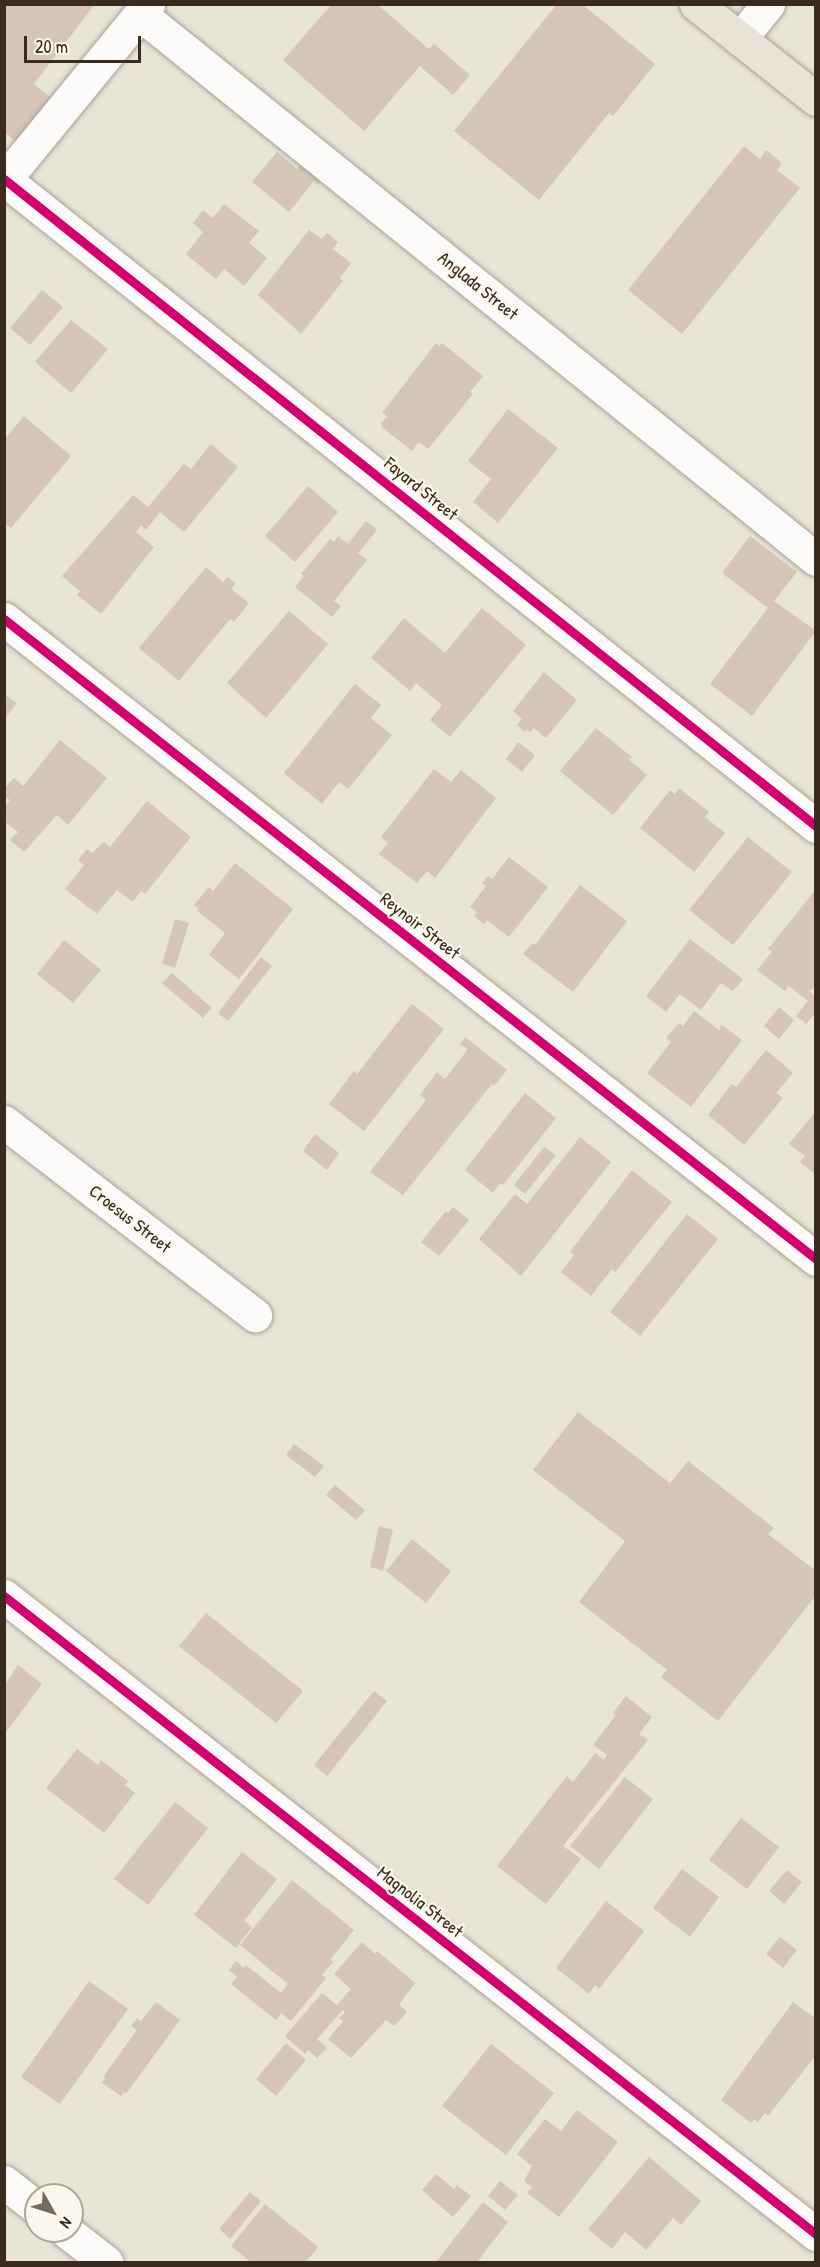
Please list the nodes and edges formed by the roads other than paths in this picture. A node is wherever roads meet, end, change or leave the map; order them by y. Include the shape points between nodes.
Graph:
1 (696, 4) edge
2 (768, 4) edge
3 (144, 9) edge
4 (740, 39) junction
5 (816, 99) edge
6 (4, 179) edge
7 (816, 559) edge
8 (4, 619) edge
9 (816, 826) edge
10 (4, 1122) edge
11 (816, 1259) edge
12 (255, 1315) dead end
13 (4, 1596) edge
14 (4, 2182) edge
15 (24, 2198) edge
16 (816, 2234) edge
17 (81, 2243) edge
18 (106, 2262) edge

1 - 4 main road
2 - 4 street
3 - 6 street
3 - 7 street, Anglada Street
4 - 5 main road
6 - 9 street, Fayard Street
8 - 11 street, Reynoir Street
10 - 12 street, Croesus Street
13 - 16 street, Magnolia Street
14 - 15 street
17 - 18 street

